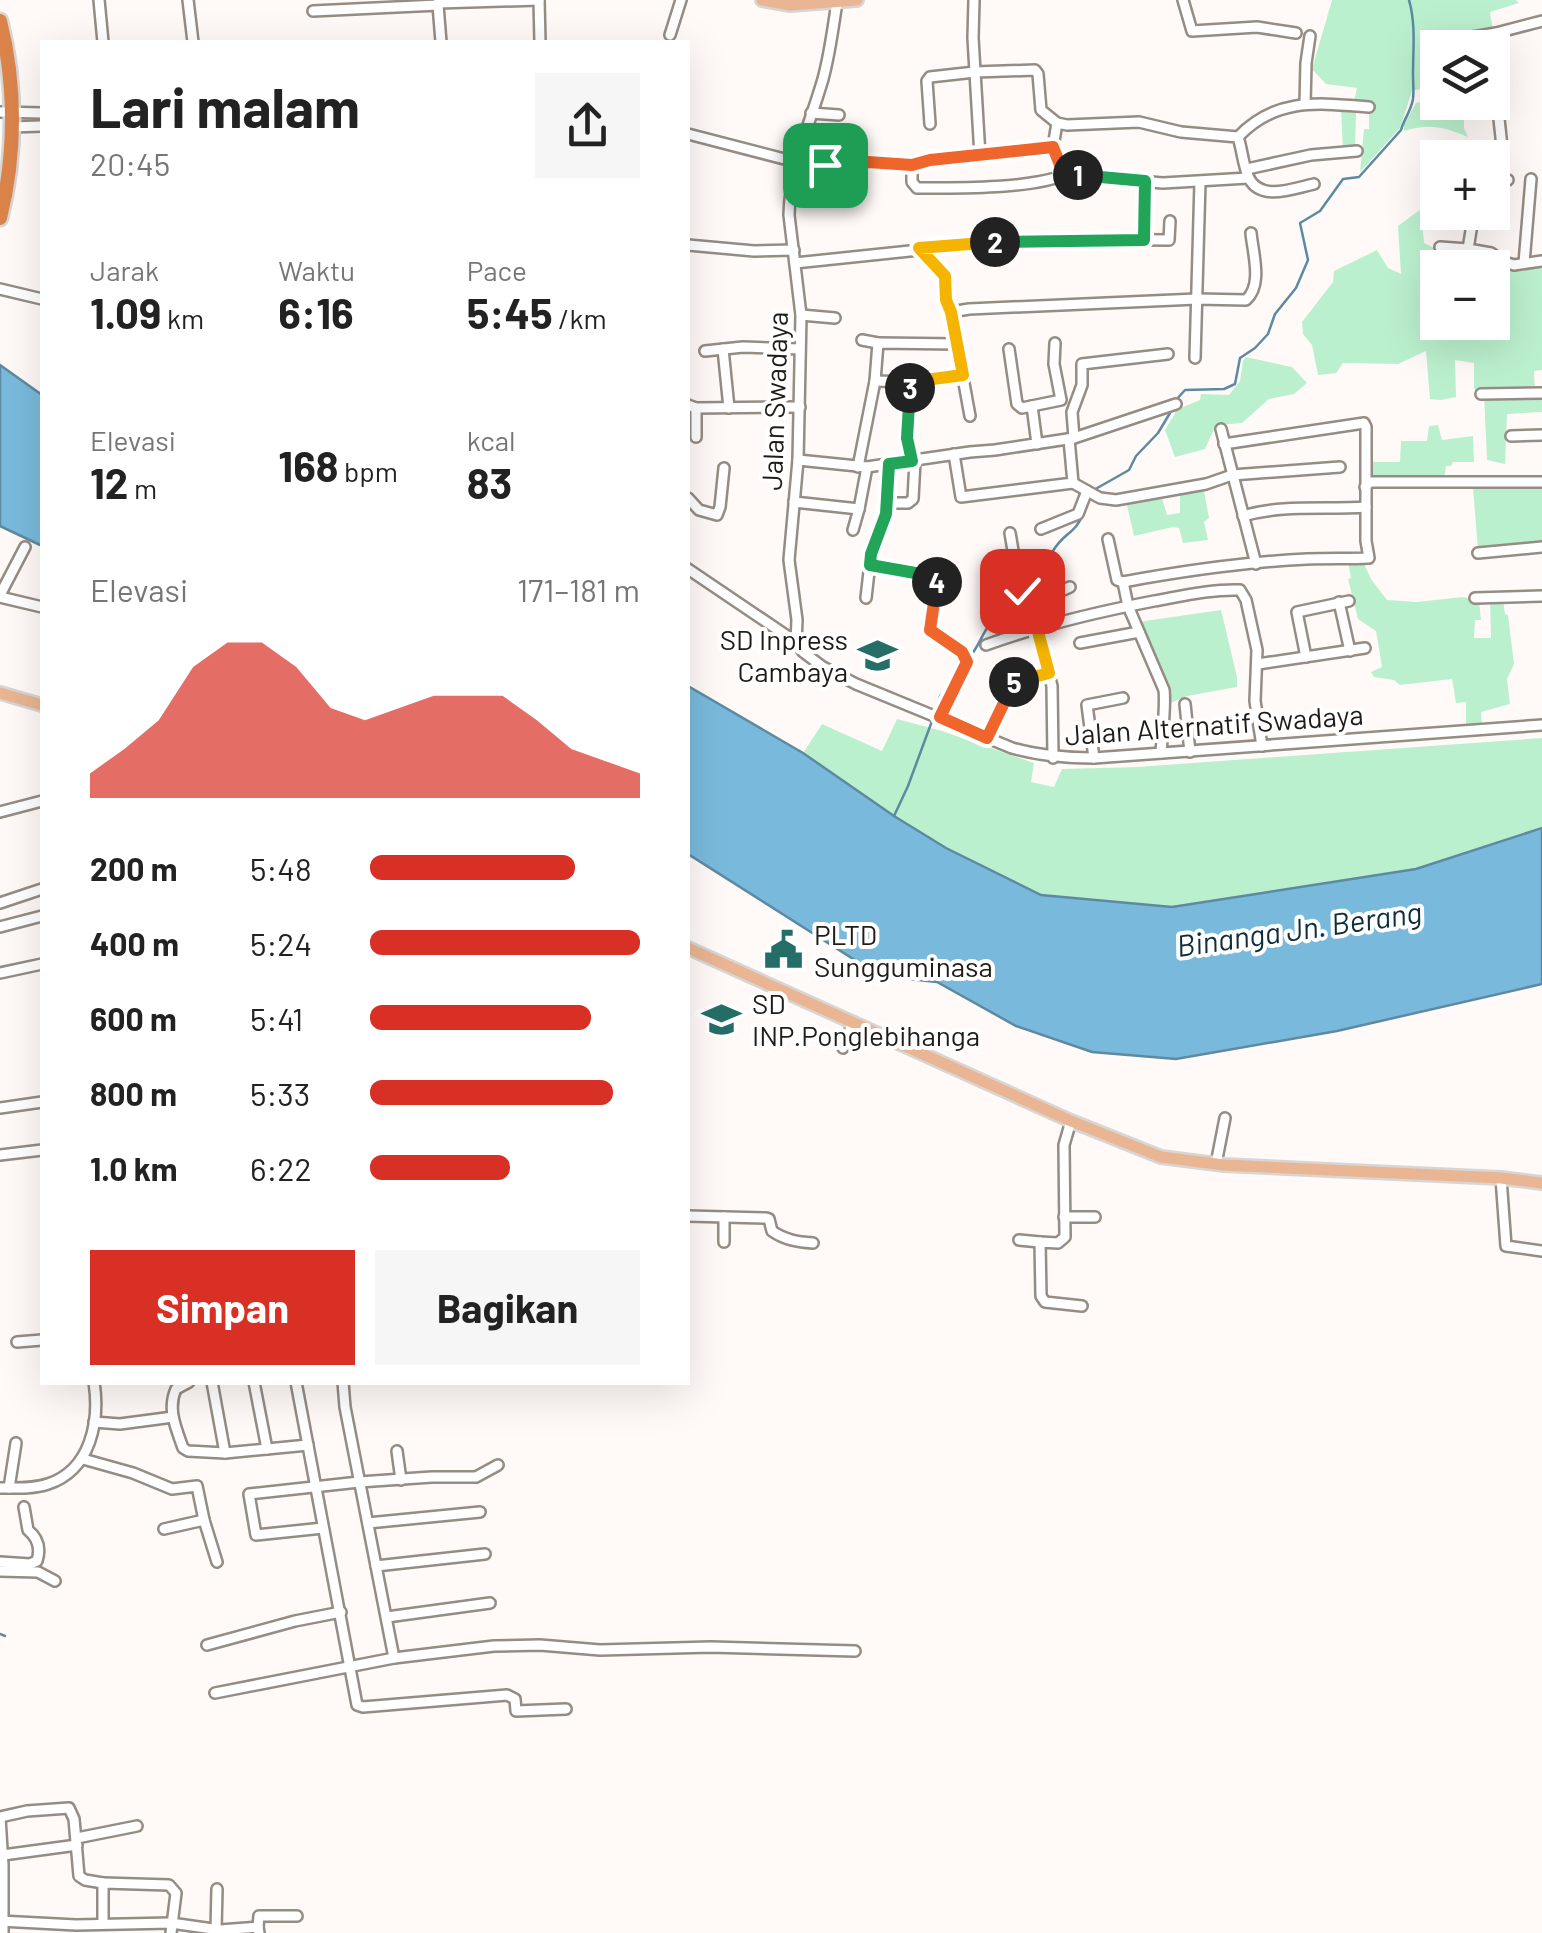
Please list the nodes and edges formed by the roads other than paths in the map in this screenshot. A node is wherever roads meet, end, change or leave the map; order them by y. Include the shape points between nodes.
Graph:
1 (99, 0) edge
2 (188, 0) edge
3 (539, 0) edge
4 (681, 0) edge
5 (762, 0) edge
6 (858, 0) edge
7 (974, 0) edge
8 (1183, 0) edge
9 (438, 2) edge
10 (837, 2) edge
11 (381, 4) edge
12 (313, 11) dead end
13 (0, 20) edge
14 (1542, 21) edge
15 (1508, 30) edge
16 (1296, 33) dead end
17 (670, 35) dead end
18 (1310, 36) dead end
19 (103, 40) edge
20 (193, 40) edge
21 (441, 40) edge
22 (540, 40) edge
23 (975, 72) junction
24 (1305, 104) junction
25 (1369, 107) dead end
26 (40, 113) edge
27 (811, 113) junction
28 (839, 115) dead end
29 (8, 117) edge
30 (1057, 123) junction
31 (930, 124) dead end
32 (40, 125) edge
33 (690, 135) edge
34 (1238, 137) junction
35 (1053, 147) junction
36 (1358, 151) dead end
37 (980, 156) junction
38 (796, 162) junction
39 (912, 165) junction
40 (1248, 173) junction
41 (1064, 175) junction
42 (1531, 180) dead end
43 (1145, 181) junction
44 (1200, 182) junction
45 (1314, 184) dead end
46 (0, 218) edge
47 (1170, 221) dead end
48 (1471, 230) edge
49 (1251, 233) dead end
50 (1144, 240) junction
51 (690, 245) edge
52 (1440, 247) dead end
53 (919, 248) junction
54 (794, 250) junction
55 (1468, 250) joint
56 (1542, 261) edge
57 (795, 263) junction
58 (1510, 264) edge
59 (1524, 264) junction
60 (0, 289) edge
61 (40, 299) edge
62 (1196, 299) junction
63 (951, 312) junction
64 (801, 316) junction
65 (835, 318) dead end
66 (862, 340) dead end
67 (1055, 342) dead end
68 (878, 344) junction
69 (957, 344) junction
70 (724, 349) junction
71 (1009, 349) dead end
72 (800, 350) junction
73 (705, 352) dead end
74 (1168, 354) dead end
75 (1195, 358) dead end
76 (963, 375) junction
77 (875, 381) junction
78 (910, 382) junction
79 (1542, 392) edge
80 (1481, 394) dead end
81 (1176, 404) dead end
82 (1032, 406) junction
83 (692, 407) edge
84 (800, 407) junction
85 (729, 408) junction
86 (970, 416) dead end
87 (1221, 430) dead end
88 (1542, 435) edge
89 (1511, 436) dead end
90 (696, 437) dead end
91 (1071, 438) junction
92 (1037, 444) junction
93 (1224, 444) junction
94 (954, 454) junction
95 (798, 460) junction
96 (913, 461) junction
97 (889, 464) junction
98 (862, 467) junction
99 (1340, 467) dead end
100 (724, 468) dead end
101 (1232, 475) junction
102 (1542, 482) edge
103 (1073, 483) junction
104 (1365, 487) junction
105 (1088, 491) junction
106 (690, 500) edge
107 (794, 502) junction
108 (888, 502) junction
109 (1366, 507) junction
110 (859, 509) junction
111 (1242, 516) junction
112 (1041, 529) dead end
113 (853, 530) dead end
114 (1010, 533) dead end
115 (1108, 540) dead end
116 (25, 547) dead end
117 (1542, 548) edge
118 (1478, 554) dead end
119 (1256, 564) junction
120 (870, 565) junction
121 (690, 570) edge
122 (1122, 582) junction
123 (1070, 587) dead end
124 (0, 596) edge
125 (1542, 596) edge
126 (866, 598) dead end
127 (1475, 598) dead end
128 (1028, 605) junction
129 (1128, 606) junction
130 (40, 607) edge
131 (1037, 628) junction
132 (1138, 632) junction
133 (796, 642) junction
134 (1080, 642) dead end
135 (986, 645) dead end
136 (1365, 648) dead end
137 (1350, 651) junction
138 (1306, 657) junction
139 (1258, 664) junction
140 (1049, 673) junction
141 (0, 692) edge
142 (1123, 698) dead end
143 (1185, 704) dead end
144 (40, 705) edge
145 (940, 717) junction
146 (1542, 725) edge
147 (987, 738) junction
148 (1262, 746) junction
149 (1190, 752) junction
150 (1161, 753) junction
151 (1054, 758) junction
152 (1094, 758) junction
153 (40, 802) edge
154 (0, 812) edge
155 (40, 889) edge
156 (0, 902) edge
157 (40, 917) edge
158 (0, 927) edge
159 (690, 949) edge
160 (40, 964) edge
161 (0, 973) edge
162 (852, 1026) junction
163 (842, 1048) dead end
164 (40, 1102) edge
165 (0, 1108) edge
166 (1225, 1118) dead end
167 (1070, 1122) junction
168 (40, 1150) edge
169 (0, 1155) edge
170 (1216, 1164) junction
171 (1502, 1178) junction
172 (1542, 1183) edge
173 (690, 1216) edge
174 (724, 1217) junction
175 (1064, 1217) junction
176 (1095, 1217) dead end
177 (1020, 1240) dead end
178 (724, 1242) dead end
179 (1040, 1242) junction
180 (813, 1243) dead end
181 (1542, 1251) edge
182 (1082, 1306) dead end
183 (40, 1340) edge
184 (17, 1342) dead end
185 (94, 1385) edge
186 (180, 1385) edge
187 (213, 1385) edge
188 (255, 1385) edge
189 (297, 1385) edge
190 (343, 1385) edge
191 (173, 1417) junction
192 (94, 1422) junction
193 (16, 1443) dead end
194 (308, 1445) junction
195 (267, 1449) junction
196 (397, 1451) dead end
197 (225, 1453) junction
198 (83, 1459) junction
199 (498, 1465) dead end
200 (401, 1480) junction
201 (359, 1482) junction
202 (316, 1486) junction
203 (4, 1488) edge
204 (24, 1507) dead end
205 (480, 1512) dead end
206 (204, 1520) junction
207 (368, 1523) junction
208 (323, 1528) junction
209 (164, 1529) dead end
210 (485, 1554) dead end
211 (0, 1562) edge
212 (217, 1562) dead end
213 (376, 1566) junction
214 (0, 1571) edge
215 (55, 1581) dead end
216 (490, 1603) dead end
217 (341, 1612) junction
218 (387, 1617) junction
219 (207, 1645) dead end
220 (854, 1652) dead end
221 (394, 1658) junction
222 (352, 1665) junction
223 (214, 1693) dead end
224 (566, 1708) dead end
225 (0, 1817) edge
226 (137, 1826) dead end
227 (77, 1842) junction
228 (2, 1855) edge
229 (103, 1883) junction
230 (217, 1889) dead end
231 (297, 1916) dead end
232 (2, 1921) edge
233 (104, 1924) junction
234 (171, 1928) edge
235 (76, 1929) edge
236 (258, 1930) edge
237 (219, 1931) edge
238 (3, 1933) edge

1 - 19 street
2 - 20 street
3 - 9 street
3 - 22 street
4 - 17 street
5 - 10 main road
6 - 10 main road
7 - 23 street
8 - 16 street via 1192,31 1257,27
9 - 11 street
9 - 21 street
10 - 27 street, Jalan Swadaya
11 - 12 street
13 - 29 highway via 9,66
14 - 15 street
18 - 24 street
23 - 30 street via 1034,70 1040,110
23 - 31 street via 928,79
23 - 37 street
24 - 25 street
24 - 34 street via 1262,116
26 - 29 street
27 - 28 street
27 - 38 street, Jalan Swadaya
29 - 32 street
29 - 46 highway
30 - 34 street via 1138,122
30 - 35 street
33 - 38 street
34 - 40 street
35 - 37 street
35 - 41 street
36 - 40 street via 1311,155
37 - 39 street
38 - 39 street
38 - 54 street, Jalan Swadaya via 789,215
39 - 41 street via 916,188
40 - 44 street
40 - 45 street via 1270,192
41 - 43 street
42 - 59 street
43 - 44 street
43 - 50 street
44 - 62 street
47 - 50 street via 1169,240
48 - 55 street
49 - 62 street via 1252,296
50 - 53 street
51 - 54 street
52 - 55 street
53 - 57 street
53 - 63 street via 944,274
54 - 57 street, Jalan Swadaya
56 - 59 street
57 - 64 street, Jalan Swadaya
58 - 59 street
60 - 61 street
62 - 63 street
62 - 75 street
63 - 69 street
64 - 65 street
64 - 72 street, Jalan Swadaya
66 - 68 street
67 - 82 street via 1061,400
68 - 69 street
68 - 77 street
69 - 76 street
70 - 72 street
70 - 73 street
70 - 85 street
71 - 82 street via 1018,406
72 - 84 street, Jalan Swadaya
74 - 91 street via 1082,364
76 - 78 street
76 - 86 street
77 - 78 street
77 - 98 street
78 - 96 street via 907,438
79 - 80 street
81 - 91 street
82 - 92 street
83 - 85 street
83 - 90 street
84 - 85 street
84 - 95 street, Jalan Swadaya
87 - 93 street
88 - 89 street
91 - 92 street
91 - 103 street
92 - 94 street
93 - 101 street
93 - 104 street via 1364,423
94 - 96 street
94 - 103 street via 961,497
95 - 98 street
95 - 107 street, Jalan Swadaya
96 - 97 street
96 - 108 street via 913,500
97 - 98 street
97 - 108 street
98 - 110 street
99 - 101 street
100 - 106 street via 717,515
101 - 105 street via 1116,500
101 - 111 street
102 - 104 street
103 - 105 street
104 - 109 street
105 - 112 street via 1078,514
107 - 110 street
107 - 133 street, Jalan Swadaya via 789,560
108 - 120 street
109 - 111 street via 1269,509
109 - 119 street via 1369,558
110 - 113 street
111 - 119 street
114 - 128 street
115 - 122 street via 1114,575
116 - 124 street
117 - 118 street
119 - 122 street
120 - 126 street
120 - 145 street via 938,577 930,630 967,662
121 - 133 street, Jalan Alternatif Swadaya
122 - 129 street
123 - 128 street
124 - 130 street
125 - 127 street
128 - 131 street
129 - 131 street
129 - 132 street
129 - 139 street via 1240,590
131 - 135 street
131 - 140 street
132 - 134 street
132 - 150 street via 1165,698
133 - 145 street, Jalan Alternatif Swadaya via 838,675
136 - 137 street
137 - 138 street
137 - 138 street via 1344,601 1297,612
138 - 139 street
139 - 148 street
140 - 147 street via 1016,680
140 - 151 street
141 - 144 main road
142 - 152 street via 1087,705
143 - 149 street
145 - 147 street, Jalan Alternatif Swadaya
146 - 148 street, Jalan Alternatif Swadaya
147 - 151 street, Jalan Alternatif Swadaya
148 - 149 street, Jalan Alternatif Swadaya
149 - 150 street, Jalan Alternatif Swadaya
150 - 152 street, Jalan Alternatif Swadaya
151 - 152 street, Jalan Alternatif Swadaya
153 - 154 street
155 - 156 street
157 - 158 street
159 - 162 main road
160 - 161 street
162 - 163 street
162 - 167 main road
164 - 165 street
166 - 170 street
167 - 170 main road via 1160,1156
167 - 175 street
168 - 169 street
170 - 171 main road
171 - 172 main road
171 - 181 street via 1505,1245
173 - 174 street
174 - 178 street
174 - 180 street via 766,1218 778,1235
175 - 176 street
175 - 179 street via 1066,1237 1058,1244
177 - 179 street
179 - 182 street via 1042,1299
183 - 184 street
185 - 192 street
186 - 191 street
187 - 197 street
188 - 195 street
189 - 194 street
190 - 201 street
191 - 192 street
191 - 197 street via 188,1451
192 - 198 street
193 - 203 street
194 - 195 street
194 - 202 street
195 - 197 street
196 - 200 street
198 - 203 street via 53,1482
198 - 206 street via 172,1488 197,1486
199 - 200 street via 476,1477
200 - 201 street
201 - 202 street
201 - 207 street
202 - 208 street
202 - 208 street via 248,1497 254,1533
204 - 211 street via 38,1542 37,1561
205 - 207 street
206 - 209 street
206 - 212 street
207 - 213 street
208 - 217 street
210 - 213 street
213 - 218 street
214 - 215 street via 38,1572
216 - 218 street
217 - 219 street
217 - 222 street
218 - 221 street
220 - 221 street via 514,1645
221 - 222 street
222 - 223 street
222 - 224 street via 359,1706 507,1694 516,1711
225 - 227 street via 66,1806
225 - 228 street
226 - 227 street
227 - 228 street
227 - 229 street via 80,1878
228 - 232 street
229 - 233 street
229 - 234 street via 169,1885 176,1893
230 - 237 street
231 - 236 street via 260,1916
232 - 235 street
232 - 238 street
233 - 234 street
233 - 235 street
234 - 237 street
236 - 237 street

